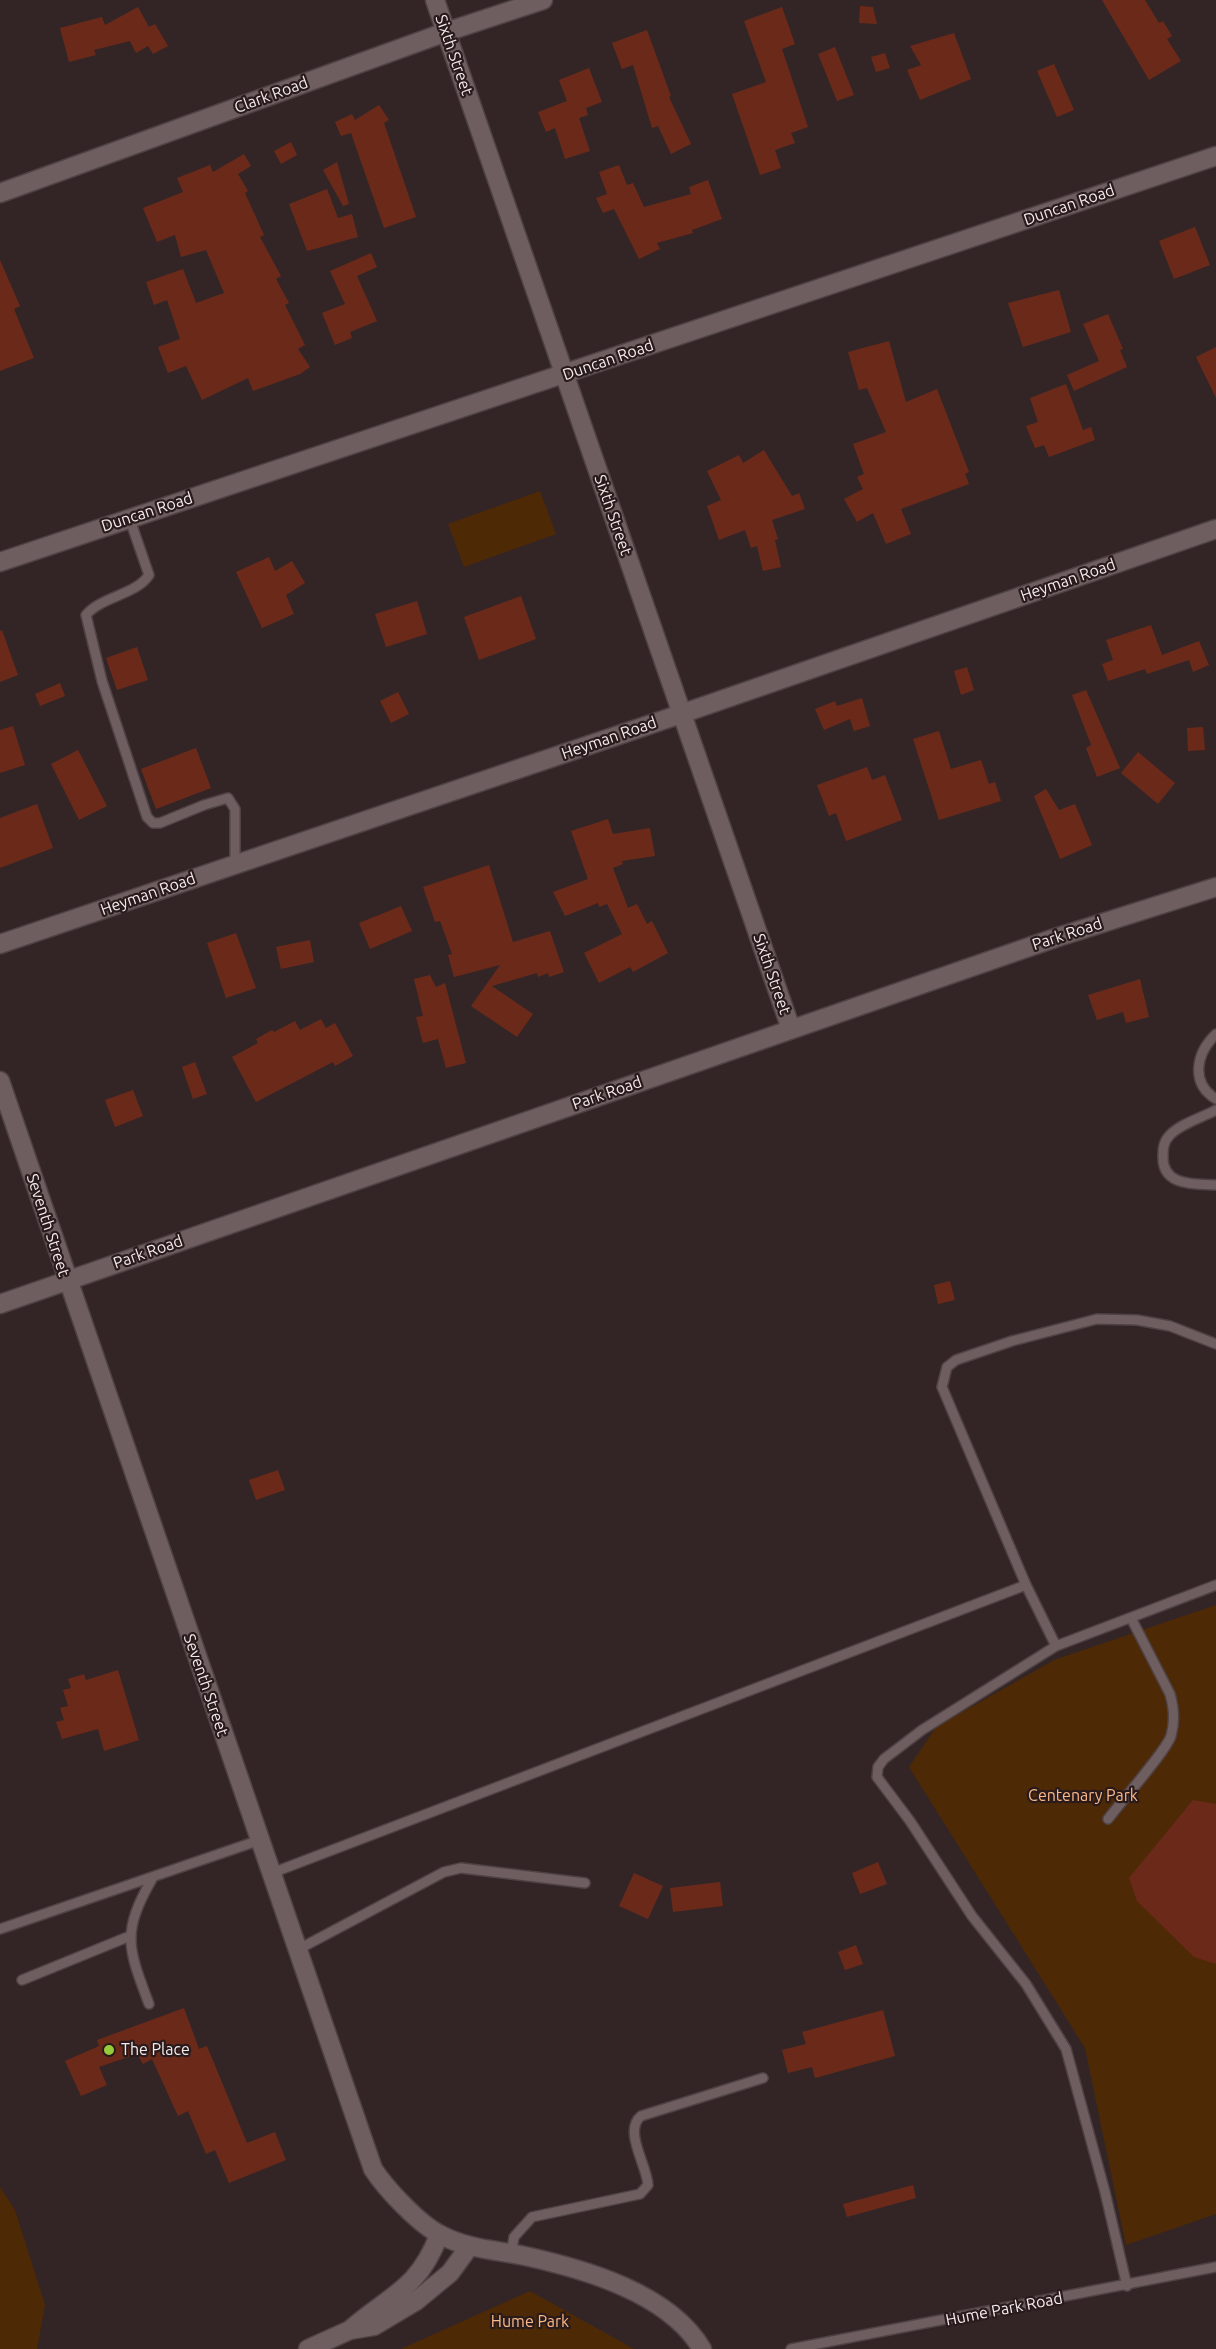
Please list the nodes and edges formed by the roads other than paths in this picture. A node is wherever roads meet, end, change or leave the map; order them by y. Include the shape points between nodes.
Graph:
1 (435, 0) edge
2 (543, 0) edge
3 (446, 32) junction
4 (1216, 156) edge
5 (0, 193) edge
6 (565, 374) junction
7 (129, 517) junction
8 (1216, 529) edge
9 (0, 562) edge
10 (681, 714) junction
11 (235, 865) junction
12 (1216, 887) edge
13 (0, 944) edge
14 (791, 1029) junction
15 (1216, 1034) edge
16 (0, 1081) edge
17 (1216, 1099) edge
18 (1216, 1110) edge
19 (1216, 1185) edge
20 (66, 1281) junction
21 (0, 1304) edge
22 (1216, 1344) edge
23 (1026, 1585) junction
24 (1216, 1585) edge
25 (1131, 1618) junction
26 (1056, 1646) junction
27 (1108, 1819) dead end
28 (260, 1840) junction
29 (272, 1873) junction
30 (152, 1879) junction
31 (585, 1883) dead end
32 (0, 1929) edge
33 (130, 1936) junction
34 (297, 1950) junction
35 (22, 1980) dead end
36 (149, 2004) dead end
37 (763, 2078) dead end
38 (439, 2235) junction
39 (469, 2247) junction
40 (511, 2254) junction
41 (1216, 2267) edge
42 (1127, 2286) junction
43 (350, 2330) junction
44 (308, 2349) edge
45 (702, 2349) edge
46 (791, 2349) edge

1 - 3 street, Sixth Street
2 - 3 street, Clark Road
3 - 5 street, Clark Road
3 - 6 street, Sixth Street
4 - 6 street, Duncan Road
6 - 7 street, Duncan Road
6 - 10 street, Sixth Street
7 - 9 street, Duncan Road
7 - 11 lane via 149,575 144,582 104,601 86,615 102,681 147,817 160,823 228,798 235,809
8 - 10 street, Heyman Road
10 - 11 street, Heyman Road
10 - 14 street, Sixth Street
11 - 13 street, Heyman Road
12 - 14 street, Park Road
14 - 20 street, Park Road
15 - 17 lane via 1199,1060 1197,1075 1207,1093
16 - 20 street, Seventh Street
18 - 19 lane via 1171,1133 1163,1146 1163,1164 1171,1178 1183,1183
20 - 21 street, Park Road
20 - 28 street, Seventh Street
22 - 23 lane via 1170,1326 1097,1319 1012,1341 956,1360 947,1367 942,1387
23 - 26 lane
23 - 29 lane
24 - 25 lane
25 - 26 lane
25 - 27 lane via 1170,1694 1173,1721 1170,1738
26 - 42 lane via 922,1730 884,1759 877,1777 972,1916 1026,1984 1066,2049
28 - 29 street, Seventh Street
28 - 30 lane
29 - 34 street, Seventh Street
30 - 32 lane
30 - 33 lane via 134,1912
31 - 34 lane via 461,1868 444,1872
33 - 35 lane
33 - 36 lane via 134,1966
34 - 38 street, Seventh Street via 373,2169 397,2198
37 - 40 lane via 642,2116 635,2121 633,2130 648,2185 640,2194 532,2217 514,2237
38 - 39 street, Seventh Street
38 - 43 street via 422,2272
39 - 40 street
39 - 43 street via 450,2272 416,2301 374,2326
40 - 45 street via 574,2268 625,2286 679,2323
41 - 42 lane, Hume Park Road
42 - 46 lane, Hume Park Road
43 - 44 street

